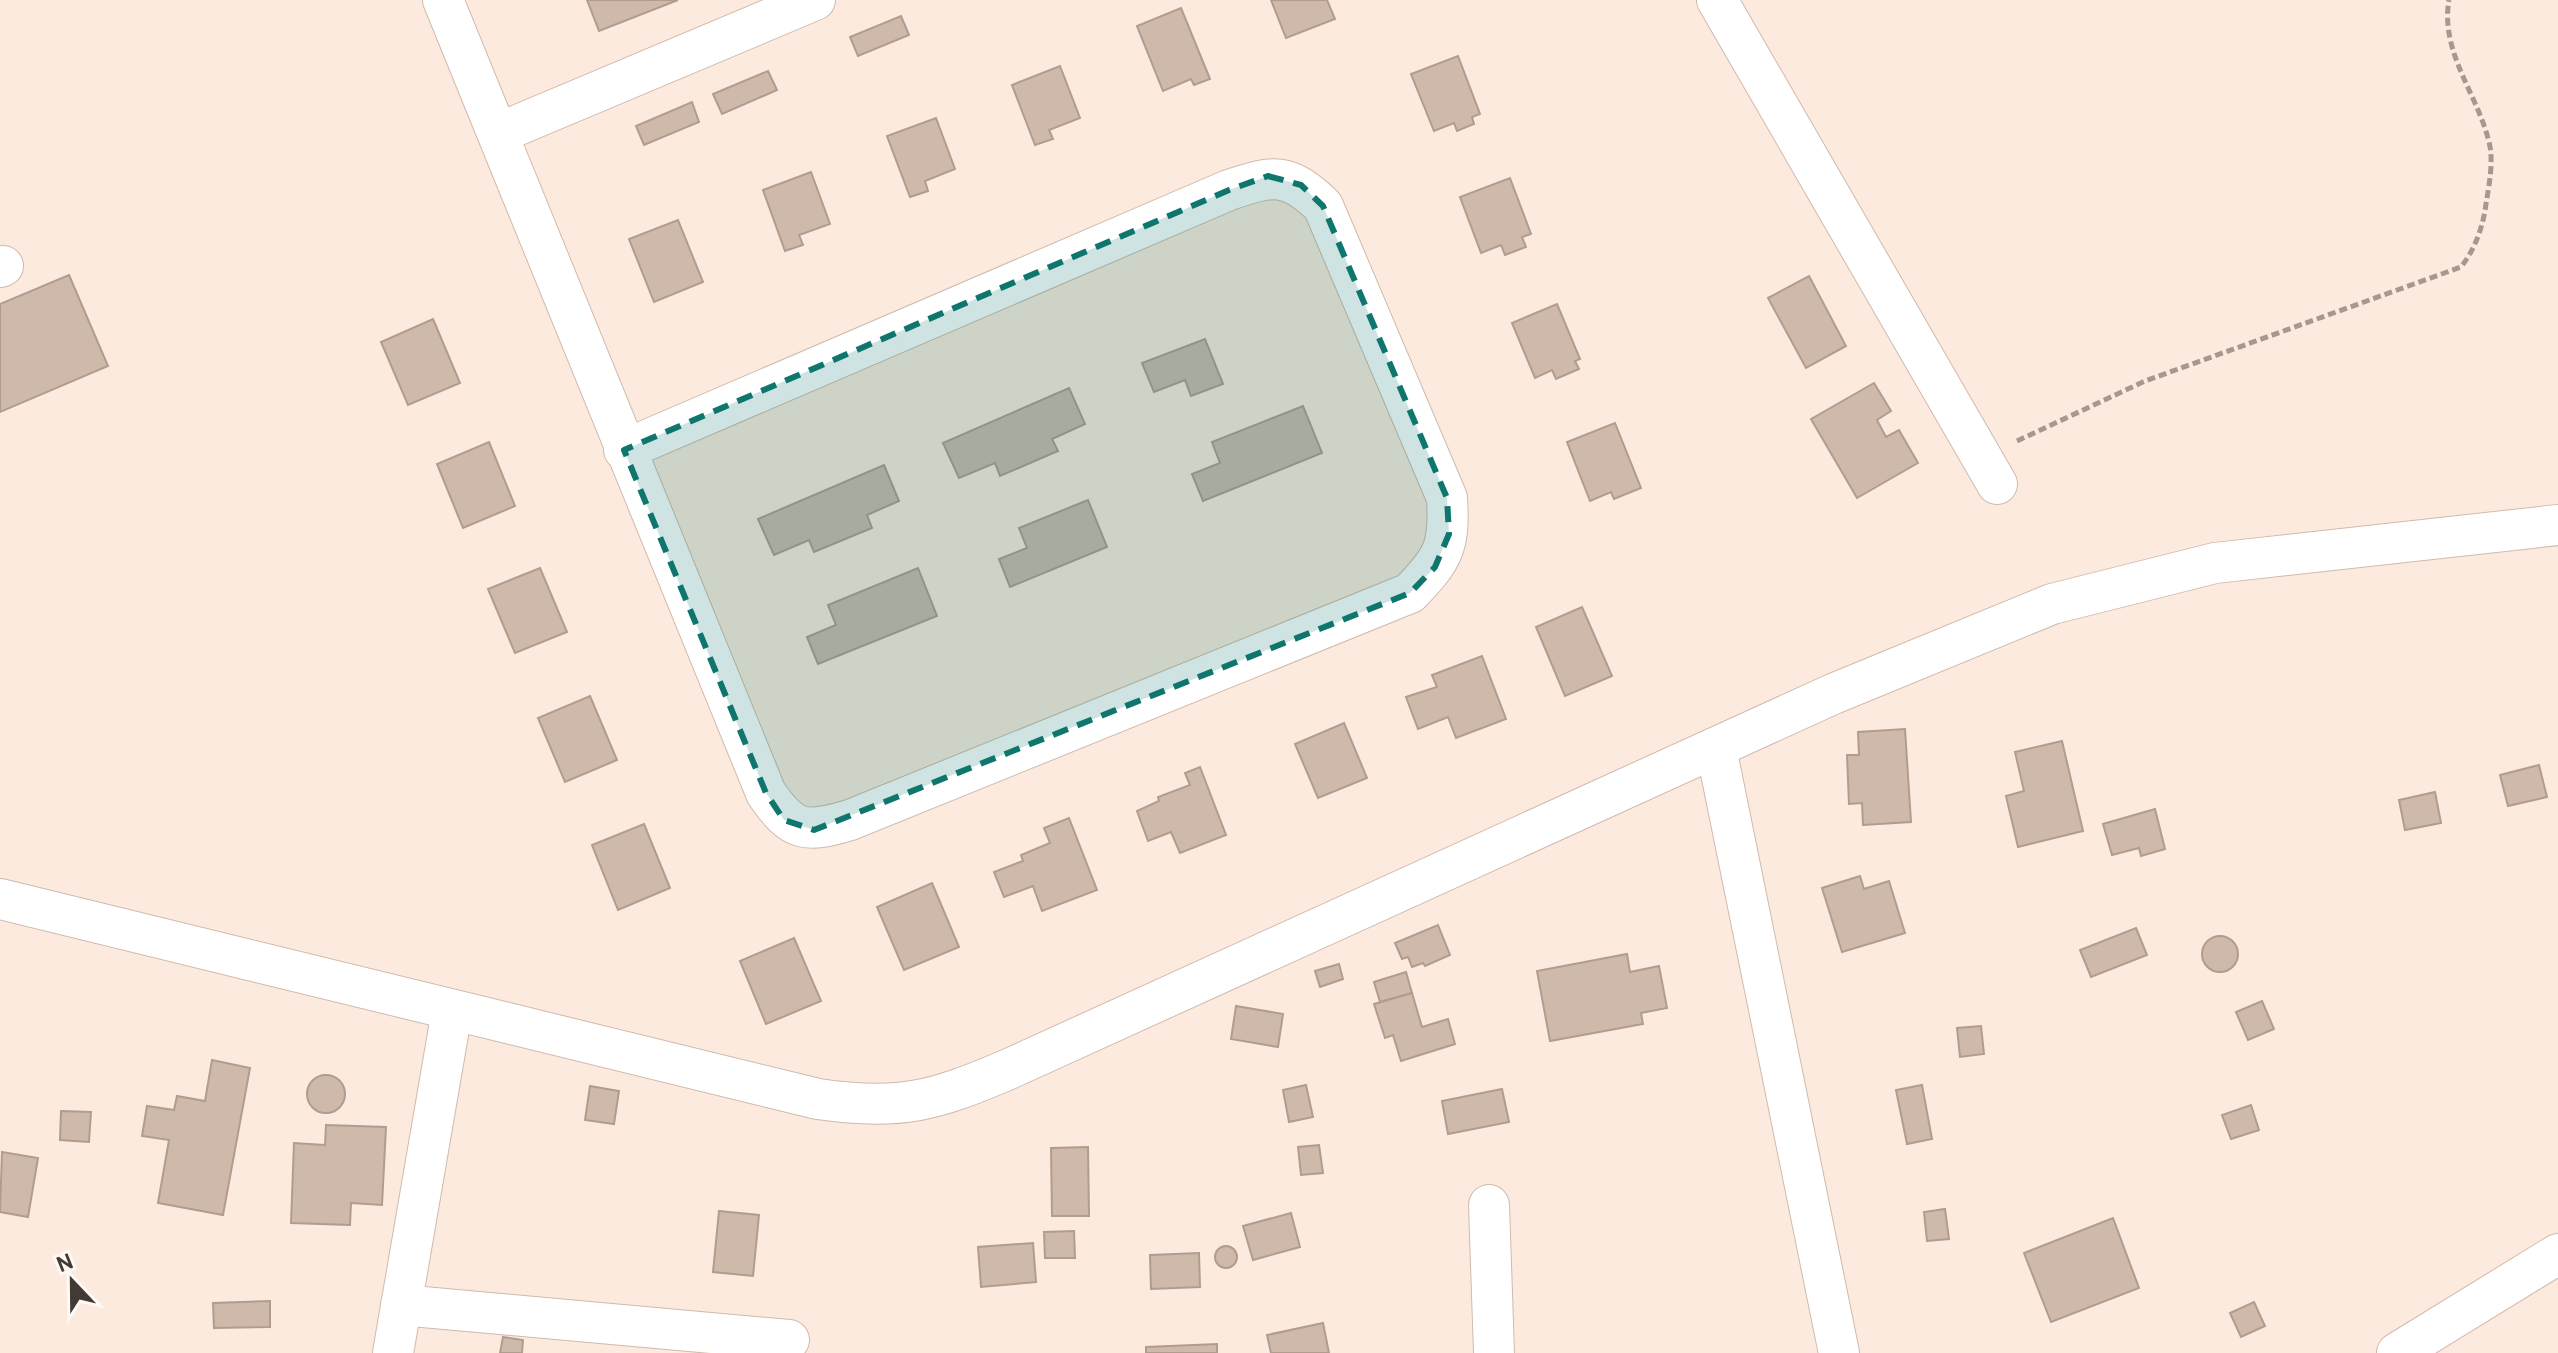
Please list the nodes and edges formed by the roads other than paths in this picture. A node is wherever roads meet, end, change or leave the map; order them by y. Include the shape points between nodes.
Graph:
1 (443, 0) edge
2 (815, 0) edge
3 (1717, 0) edge
4 (499, 133) junction
5 (624, 450) junction
6 (1988, 471) road end
7 (2558, 525) edge
8 (1716, 748) junction
9 (0, 899) edge
10 (452, 1011) junction
11 (1489, 1205) dead end
12 (2558, 1254) edge
13 (401, 1305) junction
14 (789, 1340) dead end
15 (393, 1353) edge
16 (1494, 1353) edge
17 (1839, 1353) edge
18 (2397, 1353) edge

1 - 4 street
2 - 4 street
3 - 6 street
4 - 5 street
5 - 5 street via 766,793 784,820 814,830 850,820 1410,593 1435,567 1449,534 1447,498 1323,206 1301,185 1268,176
7 - 8 street via 2215,563 2052,604
8 - 10 street via 1009,1069 915,1103 868,1107 818,1099
8 - 17 street
9 - 10 street
10 - 13 street
11 - 16 street
12 - 18 street
13 - 14 street
13 - 15 street

